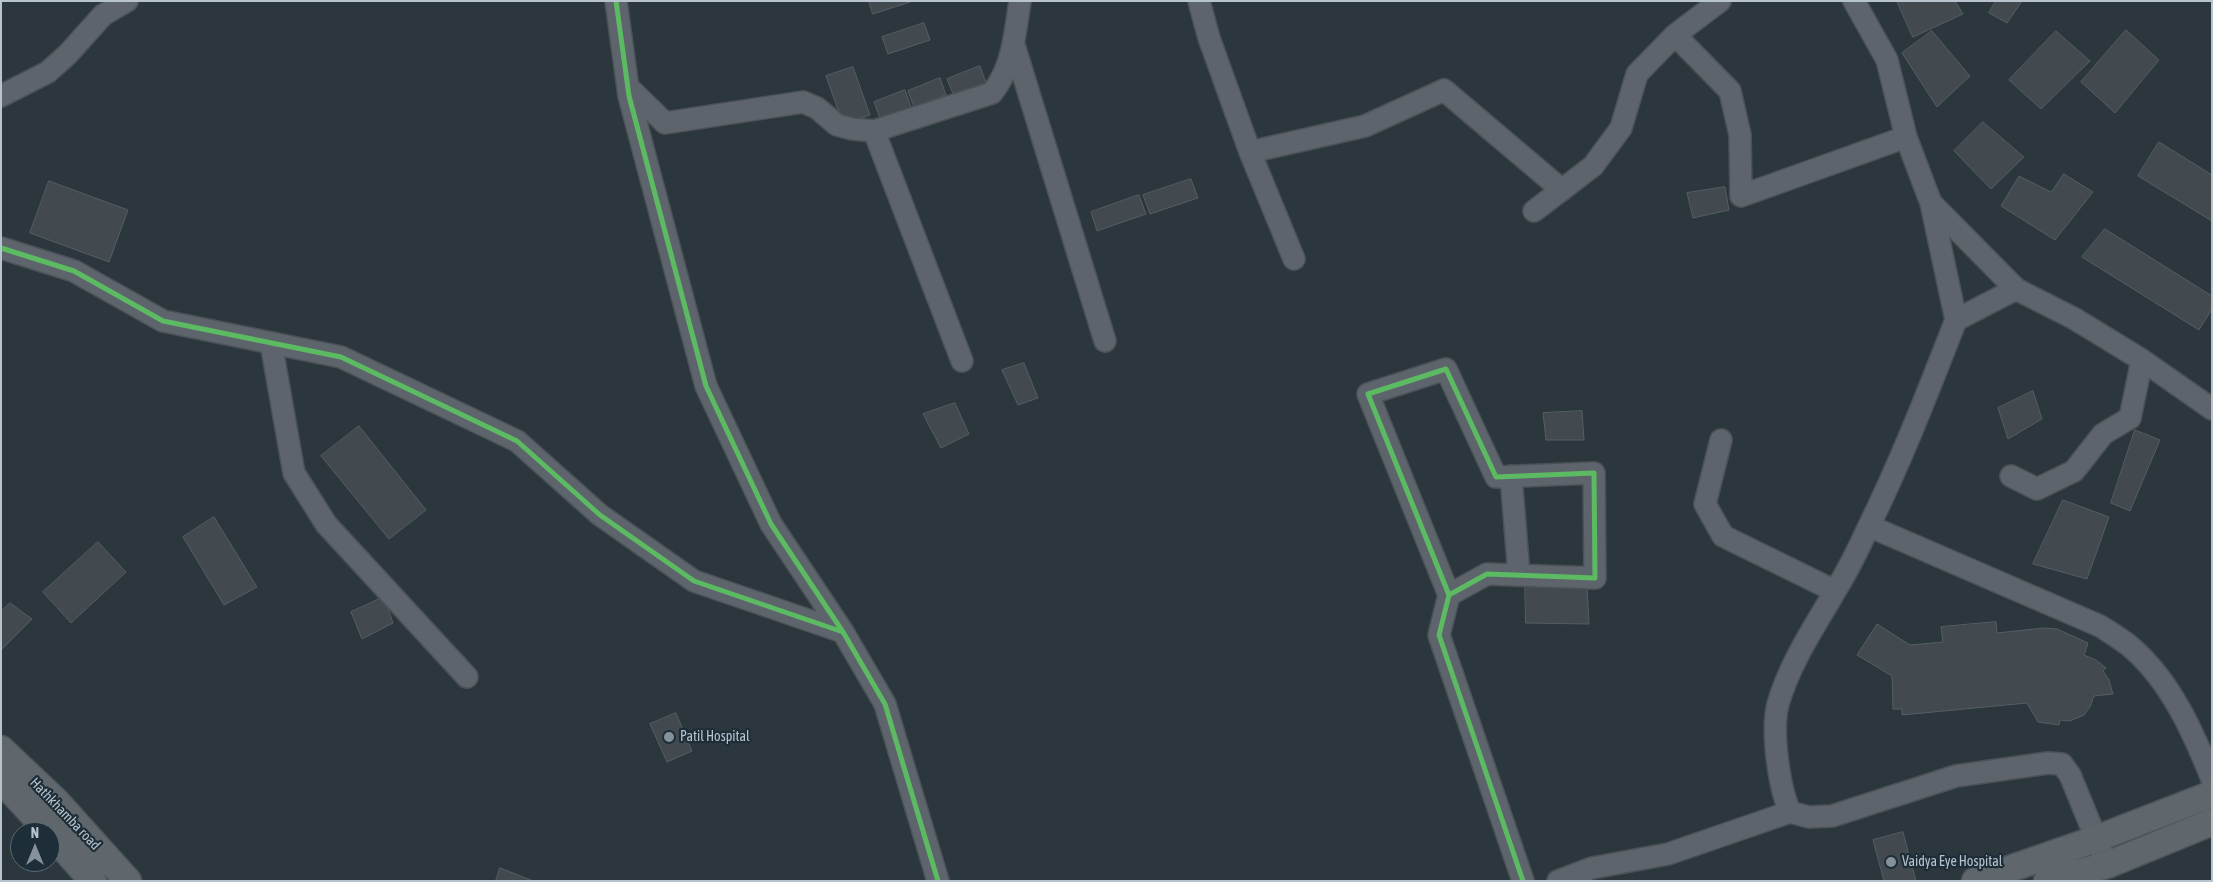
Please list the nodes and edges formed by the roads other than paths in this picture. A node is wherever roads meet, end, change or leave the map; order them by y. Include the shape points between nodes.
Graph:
1 (127, 1) edge
2 (616, 1) edge
3 (1020, 1) edge
4 (1199, 1) edge
5 (1720, 1) edge
6 (1854, 1) edge
7 (1675, 35) junction
8 (1014, 45) junction
9 (628, 87) junction
10 (1, 96) edge
11 (874, 131) junction
12 (1906, 137) junction
13 (1250, 152) junction
14 (1562, 190) junction
15 (1931, 203) junction
16 (1534, 211) dead end
17 (1, 248) edge
18 (1294, 259) dead end
19 (2016, 288) junction
20 (1956, 320) junction
21 (1105, 341) dead end
22 (271, 343) junction
23 (2142, 360) junction
24 (962, 362) dead end
25 (2212, 409) edge
26 (1721, 440) dead end
27 (1511, 476) junction
28 (2011, 476) dead end
29 (1869, 526) junction
30 (1519, 575) junction
31 (1836, 591) junction
32 (1449, 594) junction
33 (843, 632) junction
34 (467, 677) dead end
35 (1, 749) edge
36 (2212, 779) edge
37 (1, 780) edge
38 (2212, 794) edge
39 (1790, 812) junction
40 (39, 822) edge
41 (2212, 822) edge
42 (2096, 839) junction
43 (60, 845) edge
44 (2107, 865) junction
45 (93, 881) edge
46 (128, 881) edge
47 (938, 881) edge
48 (1523, 881) edge
49 (1558, 881) edge
50 (1975, 881) edge
51 (2047, 881) edge

1 - 10 street via 103,15 48,72
2 - 9 street
3 - 8 street
4 - 13 street
5 - 7 street
6 - 12 street via 1887,60
7 - 12 street via 1730,92 1740,135 1741,196
7 - 14 street via 1637,74 1621,128 1593,166
8 - 11 street via 1000,83 992,93
8 - 21 street
9 - 11 street via 665,123 803,102 818,108 836,125
9 - 33 street via 706,386 771,524
11 - 24 street
12 - 15 street
13 - 14 street via 1365,126 1444,90
13 - 18 street
14 - 16 street
15 - 19 street
15 - 20 street
17 - 22 street via 74,271 163,321
19 - 20 street
19 - 23 street via 2075,318
20 - 29 street
22 - 33 street via 341,357 517,441 600,515 694,581
22 - 34 street via 294,473 326,524
23 - 25 street
23 - 28 street via 2130,418 2104,434 2074,471 2037,489
26 - 31 street via 1705,504 1724,536
27 - 30 street
27 - 30 street via 1594,473 1595,578
27 - 32 street via 1496,477 1446,369 1368,394
29 - 31 street
29 - 36 street via 2100,626 2132,648 2159,676 2187,722
30 - 32 street via 1487,574
31 - 39 street via 1791,666 1778,706 1776,751 1783,797
32 - 48 street via 1439,635
33 - 47 street via 885,704
35 - 46 main road, Hathkhamba road via 56,801
37 - 40 main road
38 - 42 main road
39 - 42 street via 1809,817 1832,816 1956,776 2048,763 2062,764 2070,775
39 - 49 street via 1668,854 1592,868
41 - 44 main road
42 - 44 street
42 - 50 main road
43 - 45 main road
44 - 51 main road

